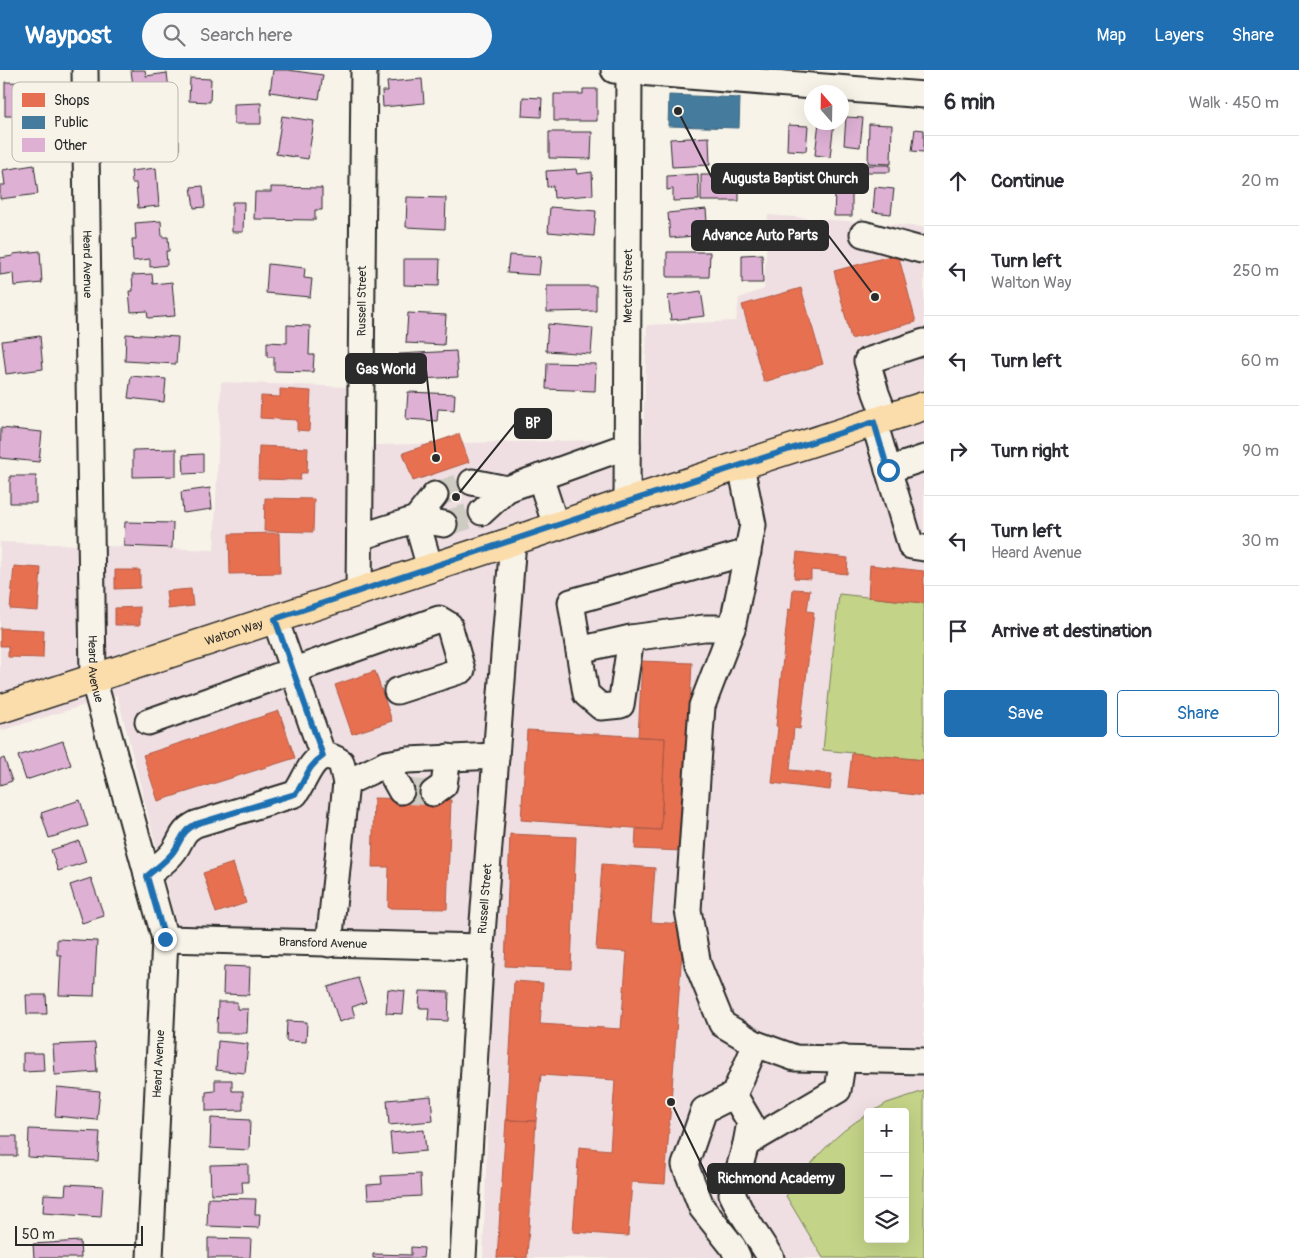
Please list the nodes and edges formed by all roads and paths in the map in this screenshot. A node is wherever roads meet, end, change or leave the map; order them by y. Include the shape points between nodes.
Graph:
1 (364, 70) edge
2 (636, 71) edge
3 (924, 95) edge
4 (86, 162) edge
5 (863, 234) dead end
6 (923, 252) edge
7 (924, 342) edge
8 (924, 406) edge
9 (880, 420) junction
10 (627, 446) junction
11 (924, 458) edge
12 (741, 466) junction
13 (888, 470) junction
14 (540, 477) junction
15 (477, 498) tunnel mouth
16 (627, 502) junction
17 (440, 510) tunnel mouth
18 (416, 520) junction
19 (556, 526) junction
20 (360, 537) junction
21 (513, 541) junction
22 (924, 548) edge
23 (748, 552) junction
24 (430, 568) junction
25 (360, 591) junction
26 (275, 619) junction
27 (732, 628) junction
28 (631, 638) junction
29 (579, 650) junction
30 (502, 668) junction
31 (462, 670) junction
32 (293, 672) junction
33 (94, 678) junction
34 (397, 691) dead end
35 (0, 709) edge
36 (148, 722) dead end
37 (323, 756) junction
38 (496, 756) junction
39 (448, 757) junction
40 (386, 764) junction
41 (346, 782) junction
42 (402, 791) dead end
43 (433, 794) dead end
44 (147, 876) junction
45 (165, 939) junction
46 (329, 944) junction
47 (480, 947) junction
48 (756, 1044) junction
49 (842, 1058) junction
50 (924, 1061) edge
51 (734, 1095) junction
52 (746, 1144) junction
53 (732, 1194) junction
54 (702, 1208) junction
55 (150, 1258) edge
56 (463, 1258) edge
57 (738, 1258) edge
58 (771, 1258) edge

1 - 20 street, Russell Street
2 - 3 street
2 - 10 street, Metcalf Street
4 - 33 street, Heard Avenue
5 - 6 street
7 - 9 street via 867,361
8 - 9 main road, Walton Way
9 - 12 main road, Walton Way
9 - 13 street
10 - 14 street
10 - 16 street, Metcalf Street
11 - 13 street
12 - 16 main road, Walton Way
12 - 23 street via 753,525
13 - 22 street via 912,546
14 - 15 street
14 - 19 street
16 - 19 main road, Walton Way
17 - 18 street
18 - 20 street
18 - 24 street
19 - 21 main road, Walton Way
20 - 25 street, Russell Street
21 - 24 main road, Walton Way
21 - 30 street, Russell Street
23 - 27 street
23 - 29 street via 571,602
24 - 25 main road, Walton Way
25 - 26 main road, Walton Way
26 - 32 street
26 - 33 main road, Walton Way
27 - 28 street via 704,628
27 - 48 street via 702,706 688,910 698,965 722,1024
28 - 29 street
28 - 29 street via 621,705 600,707 586,694
30 - 31 street
30 - 38 street, Russell Street
31 - 32 street via 449,624 439,619
31 - 34 street
32 - 36 street
32 - 37 street
33 - 35 main road, Walton Way
33 - 44 street, Heard Avenue
37 - 41 street via 334,757 341,762
37 - 44 street via 306,772 295,794 186,829 170,856
38 - 39 street
38 - 47 street, Russell Street
39 - 40 street
39 - 43 street via 444,785
40 - 41 street
40 - 42 street
41 - 46 street
44 - 45 street, Heard Avenue
45 - 46 street, Bransford Avenue
45 - 55 street, Heard Avenue
46 - 47 street, Bransford Avenue
47 - 56 street, Russell Street
48 - 49 street via 795,1058
48 - 51 street
49 - 50 street
49 - 52 street via 838,1090
51 - 52 street via 750,1122
51 - 54 street via 704,1110 685,1165
52 - 53 street
53 - 54 street
53 - 58 street
54 - 57 street

